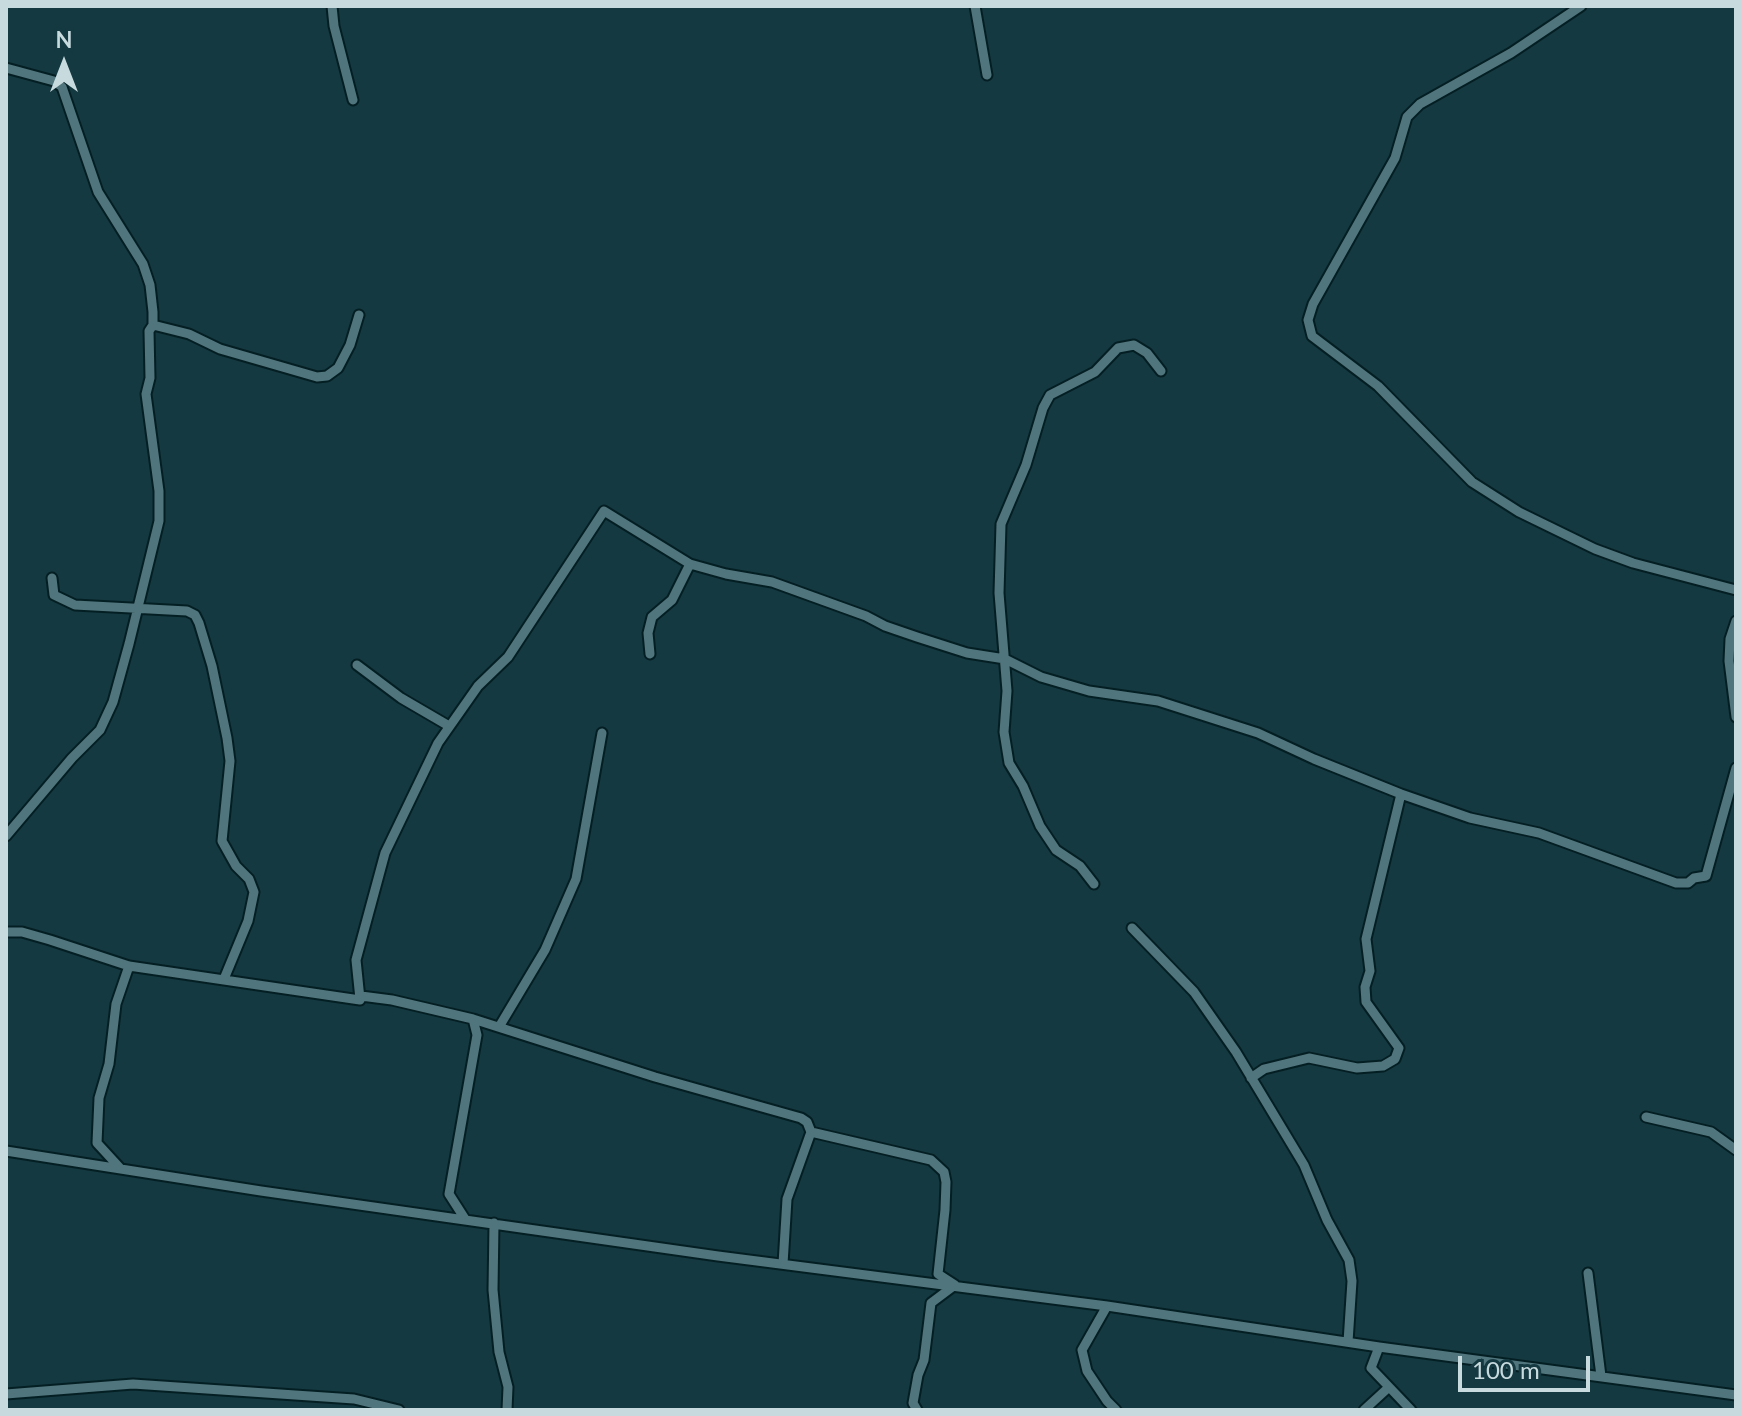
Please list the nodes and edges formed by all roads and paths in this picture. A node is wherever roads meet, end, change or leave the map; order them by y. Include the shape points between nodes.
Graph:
1 (332, 6) edge
2 (975, 6) edge
3 (1581, 6) edge
4 (6, 68) edge
5 (987, 75) dead end
6 (353, 100) dead end
7 (359, 315) dead end
8 (153, 325) junction
9 (1161, 371) dead end
10 (690, 564) junction
11 (52, 578) dead end
12 (1736, 590) edge
13 (138, 609) junction
14 (1736, 621) edge
15 (650, 654) dead end
16 (1005, 659) junction
17 (357, 665) dead end
18 (1736, 717) edge
19 (449, 726) junction
20 (602, 733) dead end
21 (1736, 768) edge
22 (1401, 794) junction
23 (6, 836) edge
24 (1094, 884) dead end
25 (1132, 928) dead end
26 (6, 932) edge
27 (129, 966) junction
28 (224, 979) junction
29 (360, 1000) junction
30 (473, 1019) junction
31 (494, 1025) junction
32 (477, 1035) junction
33 (1251, 1078) junction
34 (1646, 1117) dead end
35 (811, 1132) junction
36 (1736, 1150) edge
37 (6, 1151) edge
38 (120, 1168) junction
39 (465, 1219) junction
40 (494, 1223) junction
41 (783, 1264) junction
42 (1588, 1273) dead end
43 (955, 1285) junction
44 (1107, 1306) junction
45 (1348, 1342) junction
46 (1379, 1347) junction
47 (1601, 1376) junction
48 (1388, 1388) junction
49 (6, 1394) edge
50 (1736, 1395) edge
51 (399, 1410) edge
52 (507, 1410) edge
53 (917, 1410) edge
54 (1116, 1410) edge
55 (1364, 1410) edge
56 (1411, 1410) edge

1 - 6 street
2 - 5 street
3 - 12 street via 1407,117 1395,158 1313,304 1308,320 1312,336 1378,386 1472,482 1519,512 1633,563
4 - 8 street via 62,87 98,192 143,264
7 - 8 street via 338,368 317,377
8 - 13 street via 146,394 159,521
9 - 16 street via 1134,345 1118,348 1095,372 1050,395 1001,524 999,593
10 - 15 street via 672,600 652,617
10 - 16 street via 772,582 917,637
10 - 19 street via 604,511 508,657
11 - 13 street via 52,592 75,605
13 - 23 street via 113,702 100,730
13 - 28 street via 195,615 212,666 230,761 222,841 254,892
14 - 18 street via 1729,661
16 - 22 street via 1041,677 1089,691 1158,701 1258,733
16 - 24 street via 1009,763 1056,850 1080,866
17 - 19 street
19 - 29 street via 385,853 356,960
20 - 31 street via 576,879 545,950
21 - 22 street via 1706,876 1688,883
22 - 33 street via 1366,939 1366,1002 1399,1048 1395,1059 1383,1066 1357,1068 1309,1058 1264,1069
25 - 33 street via 1194,992
26 - 27 street via 22,932
27 - 28 street
27 - 38 street via 116,1004 99,1098 97,1143
28 - 29 street
29 - 30 street via 392,1000
30 - 31 street
30 - 32 street
31 - 32 street
31 - 35 street via 801,1118
32 - 39 street via 449,1194
33 - 45 street via 1304,1165 1349,1260
34 - 36 street via 1711,1132
35 - 41 street via 787,1199
35 - 43 street via 938,1165 946,1182 938,1274
37 - 38 street
38 - 39 street
39 - 40 street
40 - 41 street
40 - 52 street via 493,1290
41 - 43 street
42 - 47 street
43 - 44 street
43 - 53 street via 931,1303 913,1403
44 - 45 street
44 - 54 street via 1082,1350 1087,1371
45 - 46 street
46 - 47 street
46 - 48 street via 1371,1368
47 - 50 street
48 - 55 street
48 - 56 street
49 - 51 street via 133,1384 354,1399

